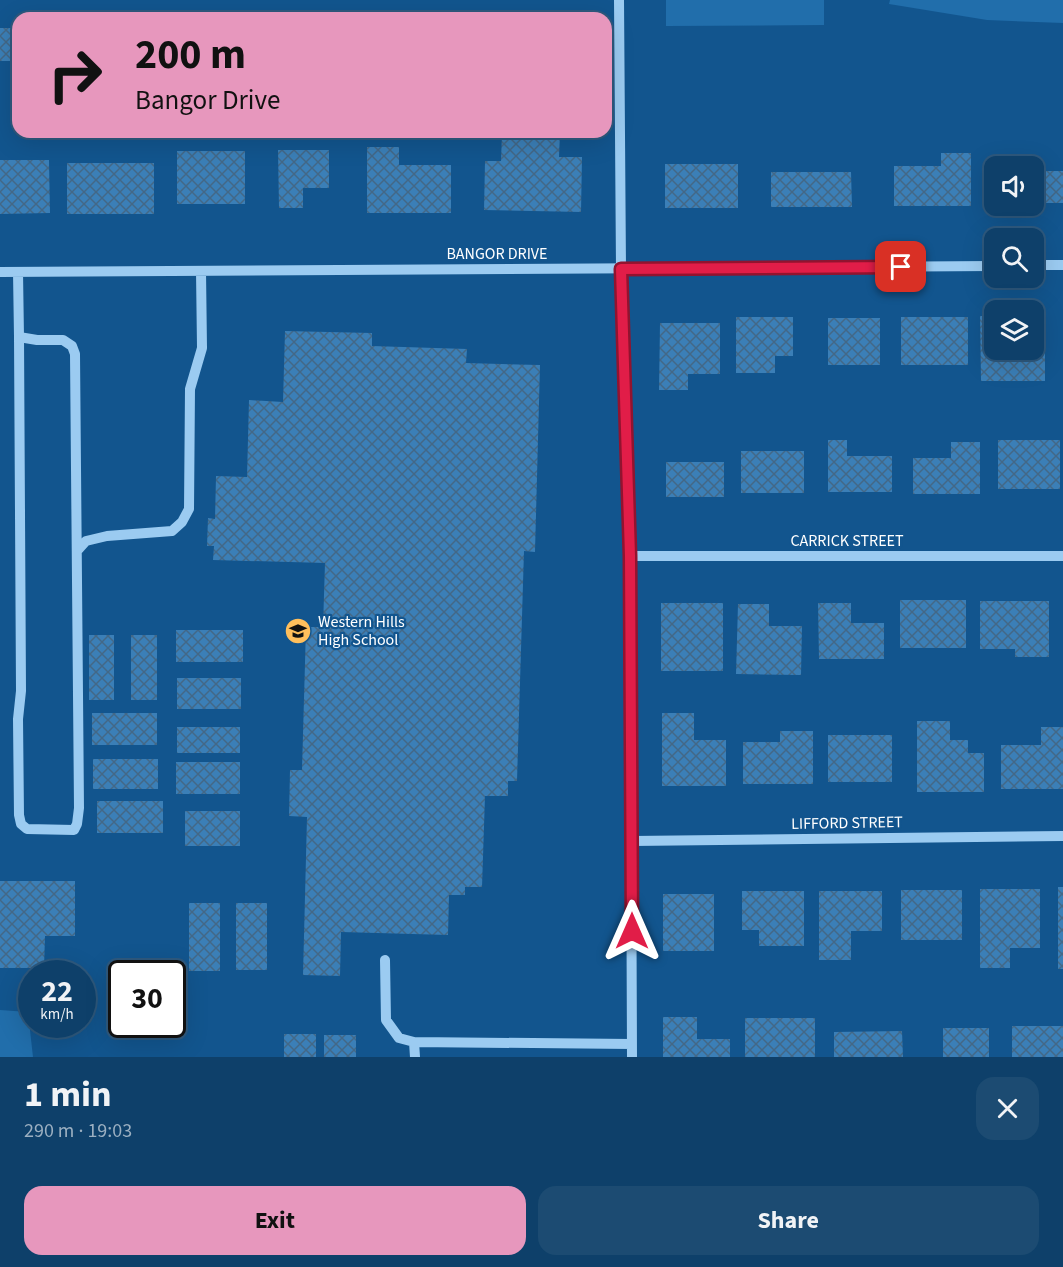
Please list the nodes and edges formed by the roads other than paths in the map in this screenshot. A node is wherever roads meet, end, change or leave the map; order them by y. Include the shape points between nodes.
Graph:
1 (619, 0) edge
2 (1063, 265) edge
3 (984, 266) edge
4 (1044, 266) edge
5 (621, 269) junction
6 (201, 271) junction
7 (0, 272) edge
8 (18, 272) junction
9 (18, 337) junction
10 (76, 551) junction
11 (630, 556) junction
12 (1063, 556) edge
13 (1063, 836) edge
14 (632, 840) junction
15 (385, 960) dead end
16 (414, 1042) junction
17 (632, 1044) junction
18 (414, 1057) edge
19 (632, 1057) edge

1 - 5 street
2 - 4 street
3 - 5 street, BANGOR DRIVE
5 - 6 street, BANGOR DRIVE
5 - 11 street
6 - 8 street, BANGOR DRIVE
6 - 10 street via 202,348 190,389 189,509 172,531 107,536 86,541
7 - 8 street, BANGOR DRIVE
8 - 9 street
9 - 10 street via 63,340 72,345 75,354
9 - 10 street via 18,774 21,824 27,829 74,830 77,824
11 - 12 street, CARRICK STREET
11 - 14 street
13 - 14 street, LIFFORD STREET
14 - 17 street
15 - 16 street via 386,1020 399,1038
16 - 17 street
16 - 18 street
17 - 19 street

